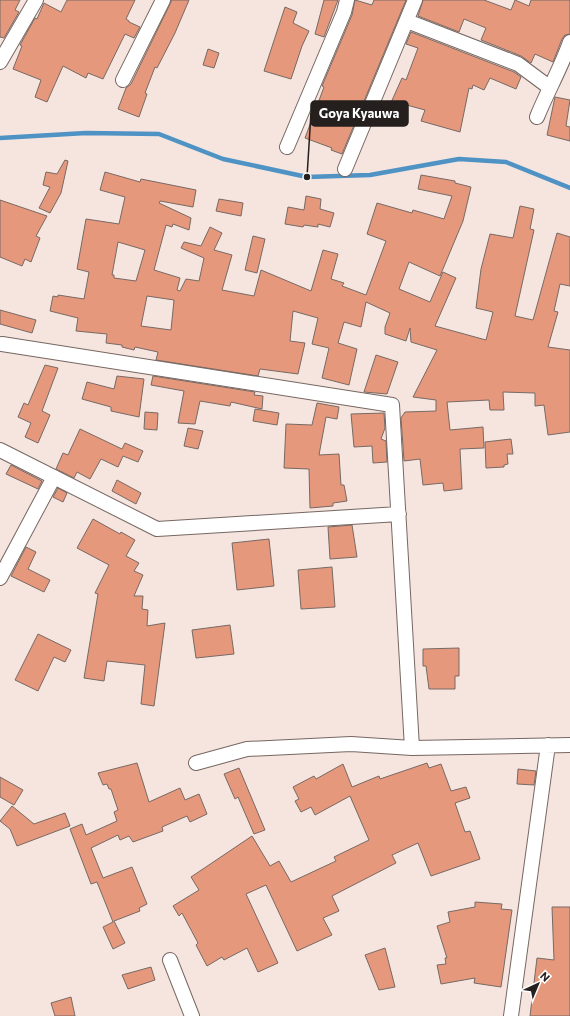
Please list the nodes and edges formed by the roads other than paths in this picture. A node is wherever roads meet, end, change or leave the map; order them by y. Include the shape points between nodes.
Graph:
1 (36, 0) edge
2 (162, 0) edge
3 (347, 0) edge
4 (415, 0) edge
5 (407, 21) junction
6 (570, 42) edge
7 (0, 62) edge
8 (123, 80) dead end
9 (549, 87) junction
10 (537, 117) dead end
11 (287, 147) dead end
12 (345, 169) dead end
13 (1, 345) edge
14 (0, 450) edge
15 (54, 477) junction
16 (399, 514) junction
17 (0, 578) edge
18 (548, 745) junction
19 (570, 746) edge
20 (412, 748) junction
21 (196, 763) dead end
22 (170, 960) dead end
23 (192, 1016) edge
24 (511, 1016) edge

1 - 7 street
2 - 8 street
3 - 11 street
4 - 5 street
5 - 9 street via 518,64
5 - 12 street
6 - 9 street via 563,62
9 - 10 street
13 - 16 street via 392,405
14 - 15 street
15 - 16 street via 157,529
15 - 17 street
16 - 20 street
18 - 19 street
18 - 20 street
18 - 24 street
20 - 21 street via 351,744 247,749
22 - 23 street

